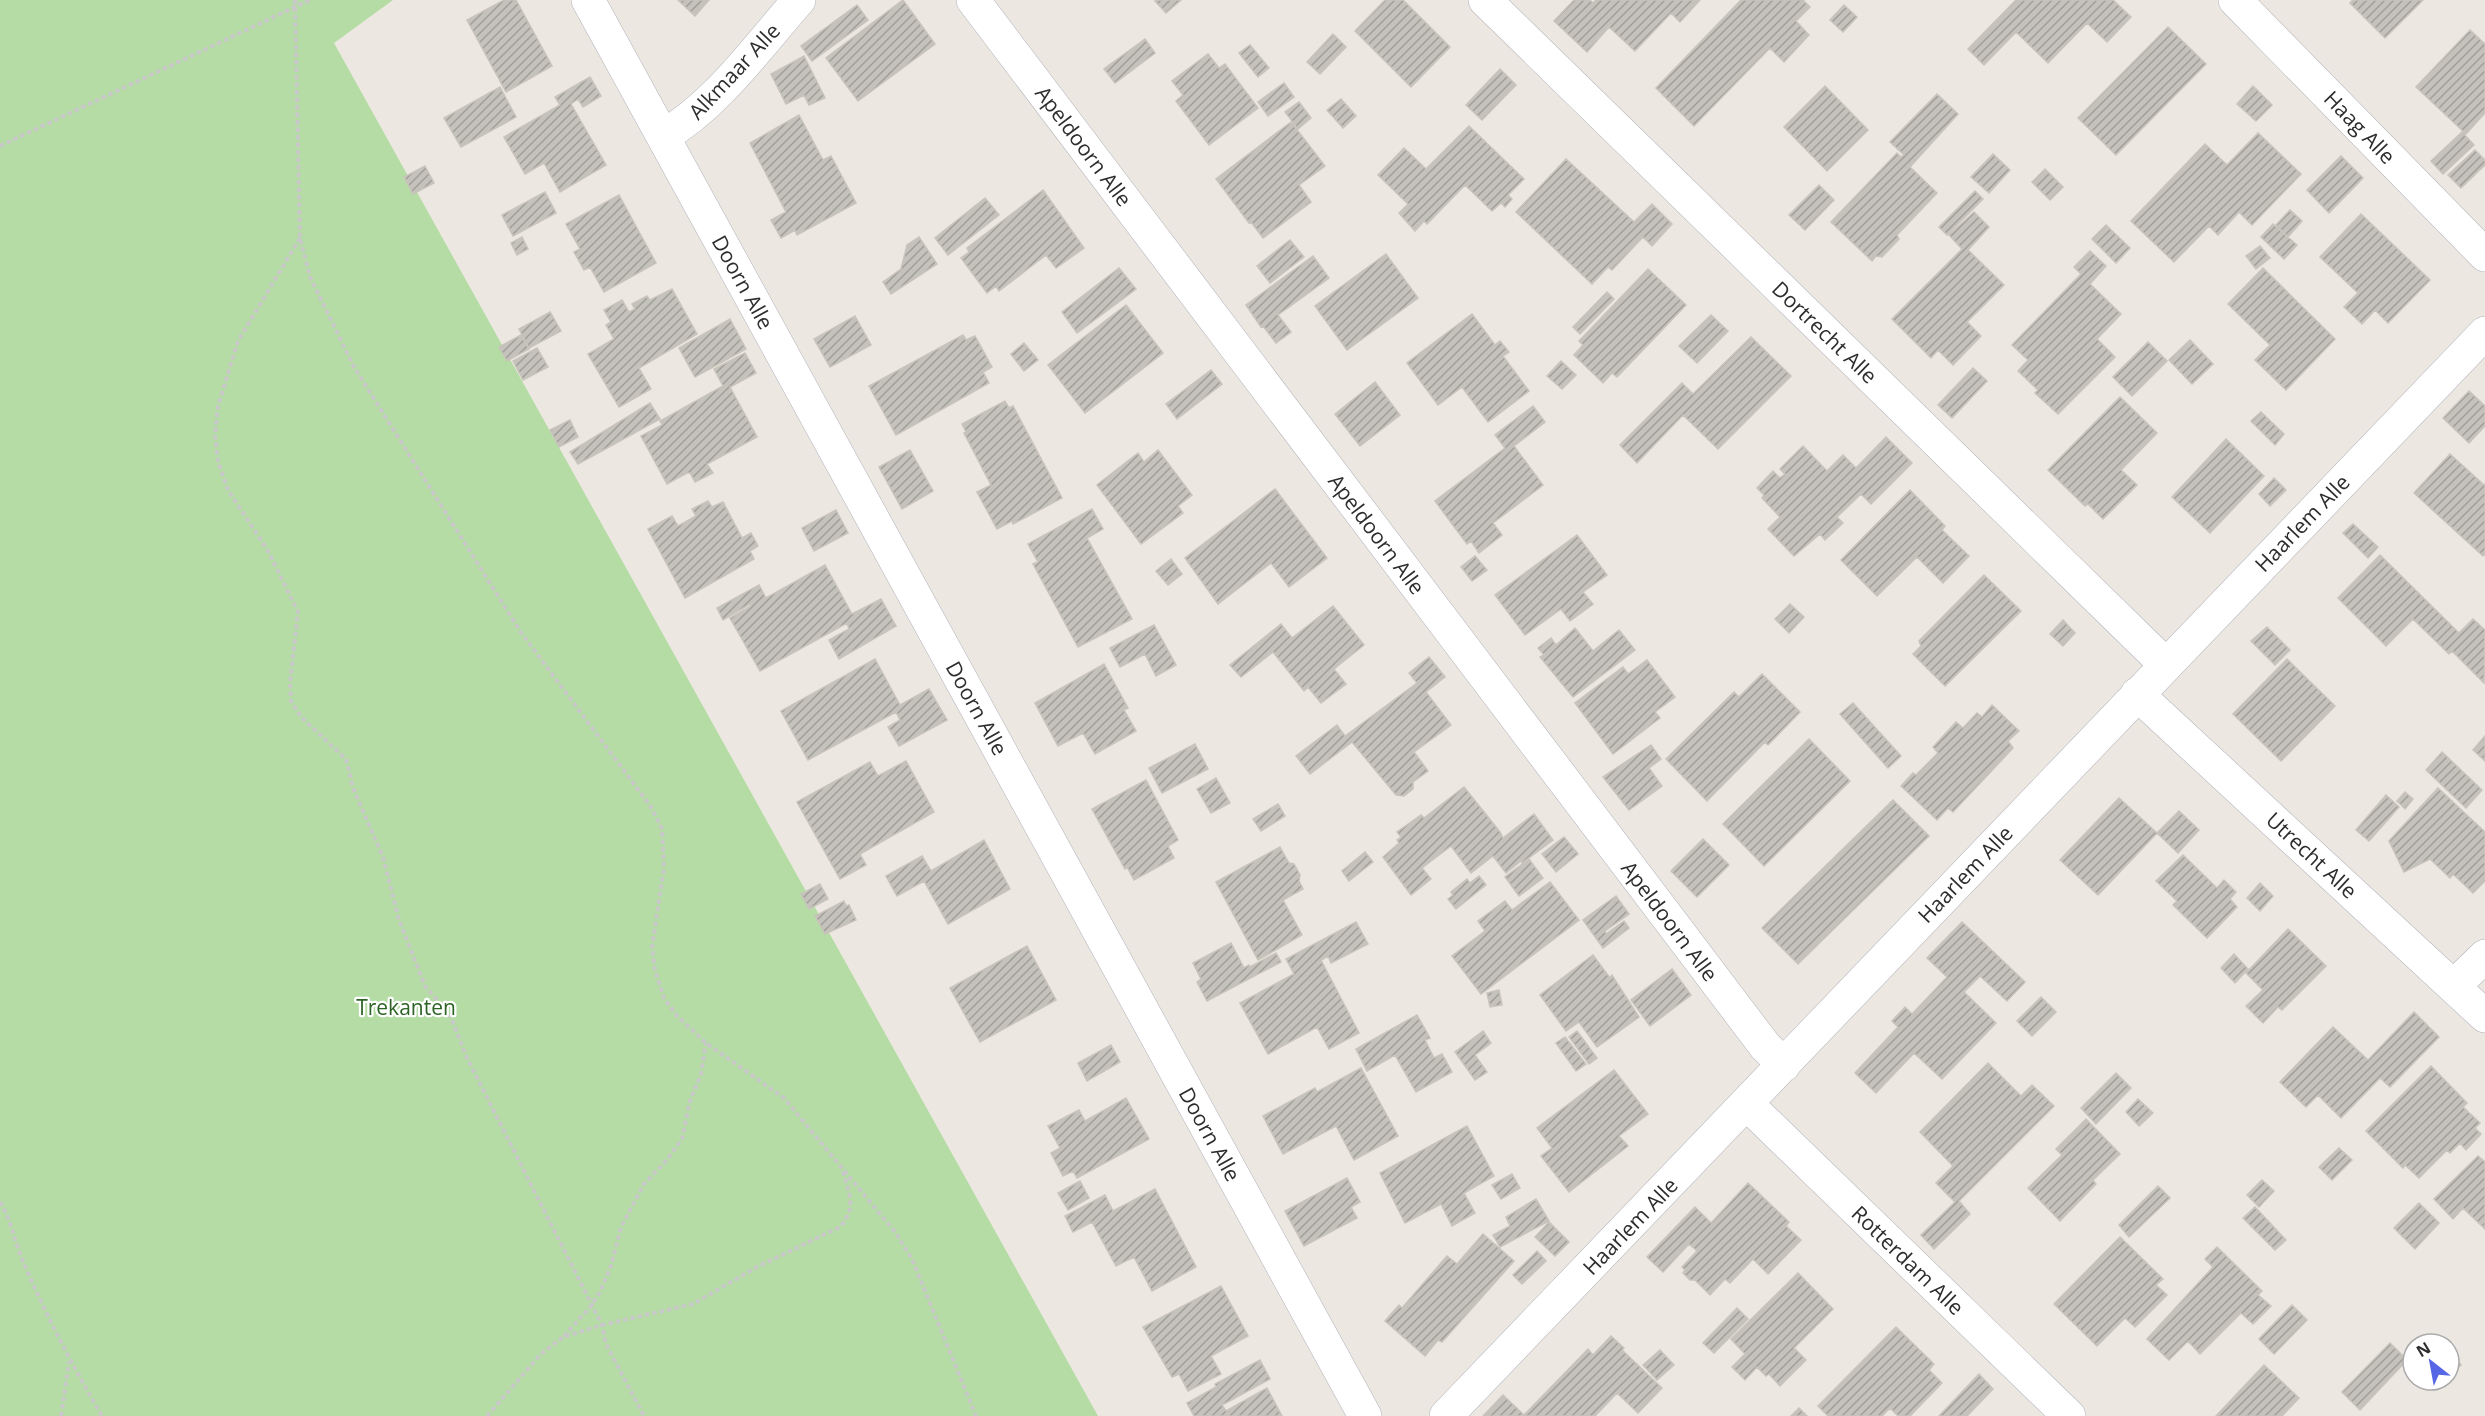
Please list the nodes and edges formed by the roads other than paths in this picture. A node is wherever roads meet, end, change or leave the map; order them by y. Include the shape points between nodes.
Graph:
1 (588, 0) edge
2 (799, 0) edge
3 (973, 0) edge
4 (1485, 0) edge
5 (2235, 0) edge
6 (663, 136) junction
7 (2485, 255) edge
8 (2485, 333) edge
9 (2166, 665) junction
10 (2137, 694) junction
11 (2485, 956) edge
12 (2454, 986) junction
13 (2485, 1016) edge
14 (1784, 1065) junction
15 (1747, 1104) junction
16 (1365, 1416) edge
17 (1446, 1416) edge
18 (2069, 1416) edge

1 - 6 street, Doorn Alle
2 - 6 street, Alkmaar Alle via 707,104
3 - 14 street, Apeldoorn Alle via 1765,1046
4 - 9 street, Dortrecht Alle
5 - 7 street, Haag Alle
6 - 16 street, Doorn Alle
8 - 9 street, Haarlem Alle
9 - 10 street, Haarlem Alle
10 - 12 street, Utrecht Alle
10 - 14 street, Haarlem Alle
11 - 12 street
12 - 13 street, Utrecht Alle
14 - 15 street, Haarlem Alle
15 - 17 street, Haarlem Alle
15 - 18 street, Rotterdam Alle

